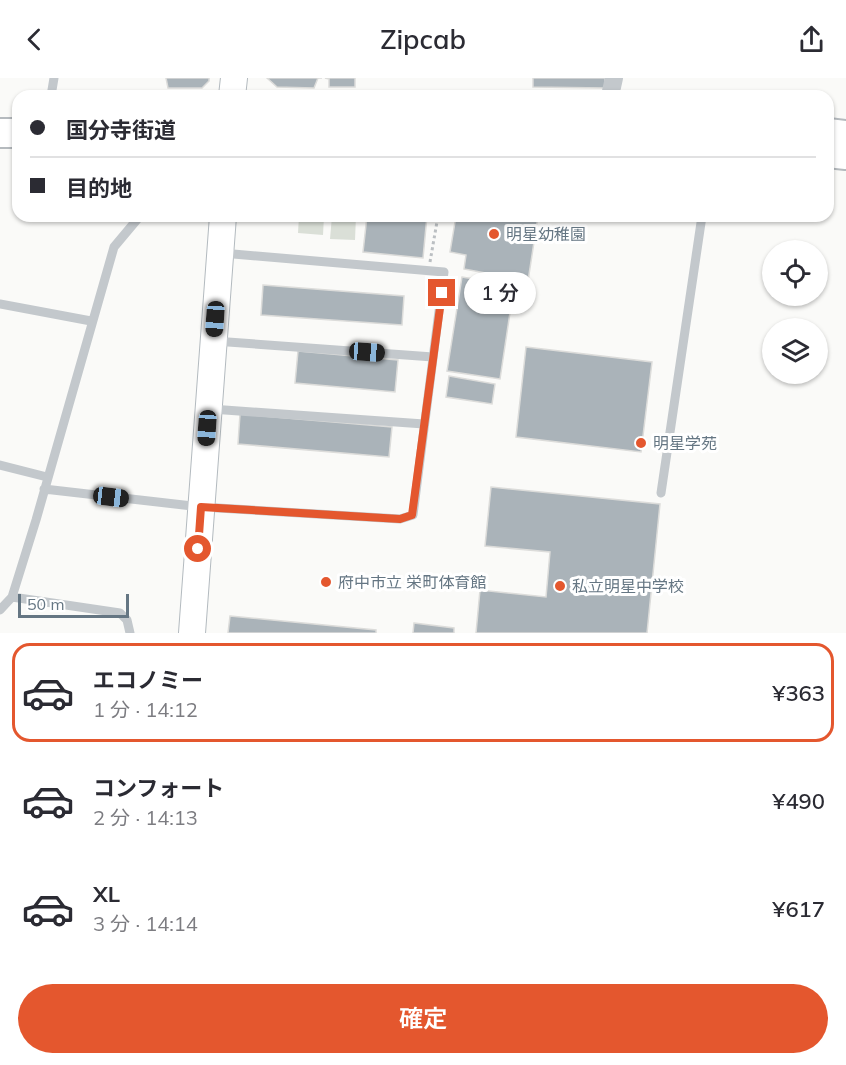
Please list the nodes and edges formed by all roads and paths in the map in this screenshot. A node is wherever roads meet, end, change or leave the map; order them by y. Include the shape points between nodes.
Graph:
1 (135, 222) edge
2 (222, 222) edge
3 (437, 222) edge
4 (701, 222) edge
5 (220, 252) junction
6 (428, 271) junction
7 (0, 304) edge
8 (91, 321) junction
9 (213, 341) junction
10 (433, 357) junction
11 (208, 409) junction
12 (424, 424) junction
13 (0, 465) edge
14 (47, 477) junction
15 (44, 489) junction
16 (661, 493) dead end
17 (201, 507) junction
18 (12, 597) junction
19 (0, 609) edge
20 (130, 633) edge
21 (192, 633) edge

1 - 8 lane via 114,247
2 - 5 main road
3 - 6 path
4 - 16 lane
5 - 6 lane
5 - 9 main road
6 - 10 lane via 444,272
7 - 8 lane
8 - 14 lane
9 - 10 lane
9 - 11 main road
10 - 12 lane
11 - 12 lane
11 - 17 main road
12 - 17 lane via 412,515 400,519
13 - 14 lane
14 - 15 lane
15 - 17 lane
15 - 18 lane
17 - 21 main road
18 - 19 lane
18 - 20 lane via 120,613 127,620

